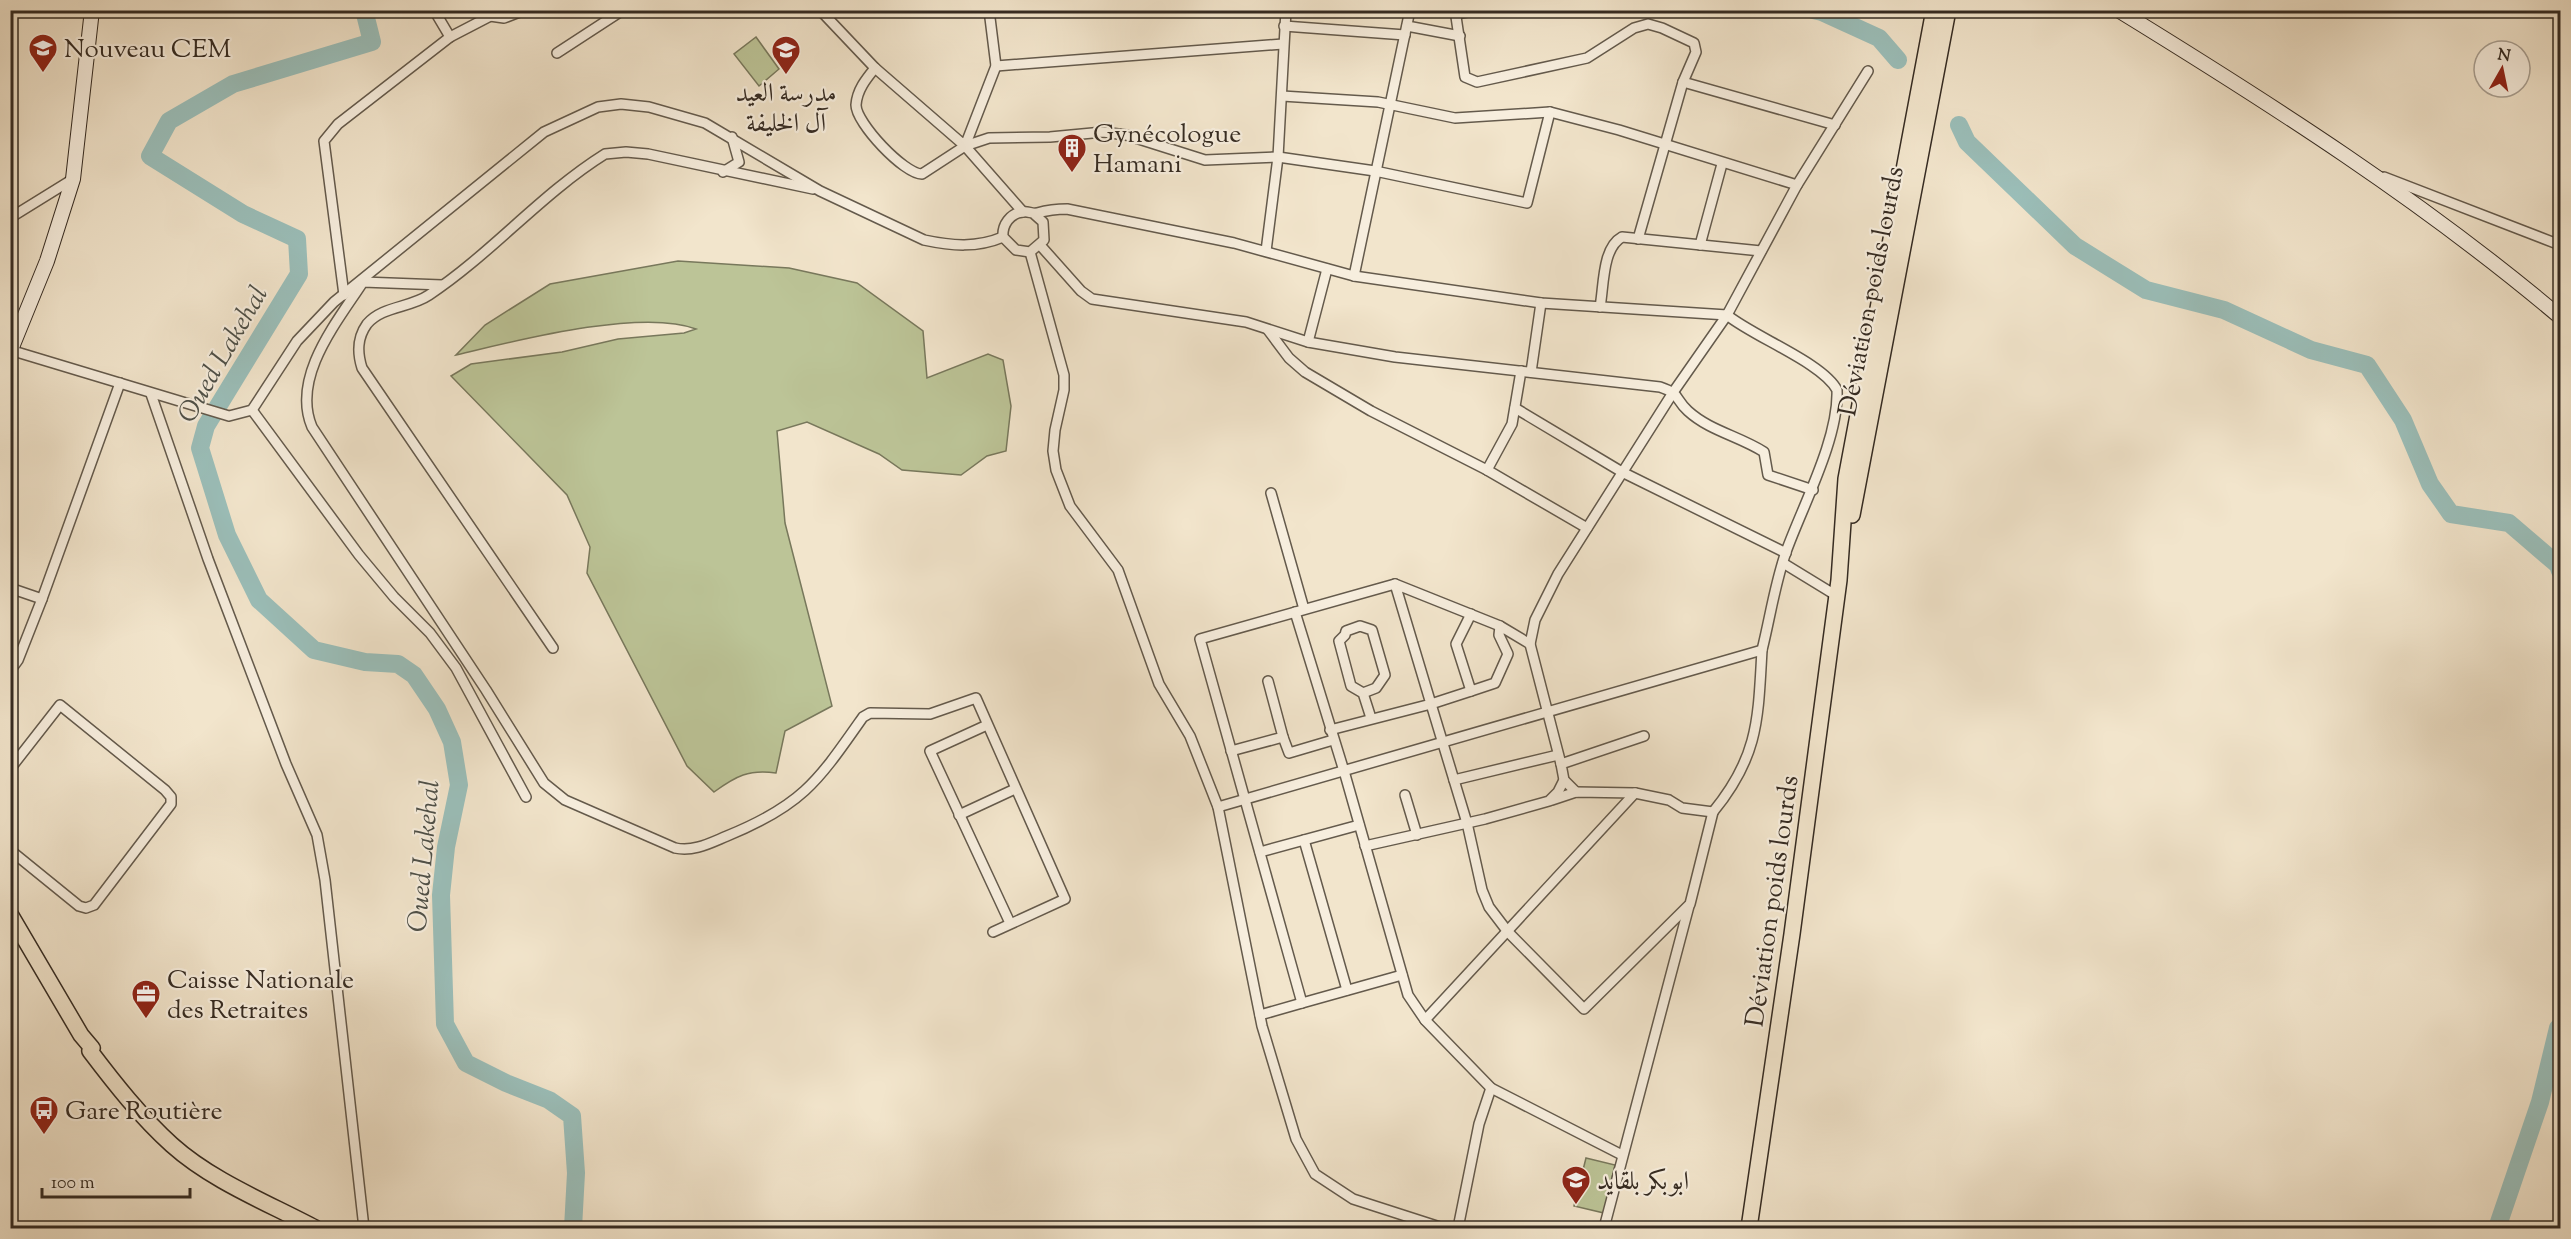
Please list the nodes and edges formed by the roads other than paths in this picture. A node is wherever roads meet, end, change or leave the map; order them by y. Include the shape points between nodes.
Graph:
1 (92, 10) edge
2 (434, 10) edge
3 (502, 10) edge
4 (525, 10) edge
5 (623, 10) edge
6 (820, 10) edge
7 (989, 10) edge
8 (1286, 10) edge
9 (1410, 10) edge
10 (1478, 10) edge
11 (1934, 10) edge
12 (1948, 10) edge
13 (2118, 10) edge
14 (1456, 12) edge
15 (488, 16) junction
16 (1284, 26) junction
17 (1406, 30) junction
18 (1460, 36) junction
19 (450, 37) junction
20 (1283, 44) junction
21 (557, 53) dead end
22 (996, 66) junction
23 (875, 68) junction
24 (1868, 71) dead end
25 (1683, 82) junction
26 (1282, 96) junction
27 (1390, 104) junction
28 (1550, 112) junction
29 (1835, 125) junction
30 (732, 137) junction
31 (965, 146) junction
32 (1665, 146) junction
33 (1278, 157) junction
34 (1722, 164) junction
35 (2362, 168) junction
36 (1375, 171) junction
37 (723, 172) junction
38 (73, 179) junction
39 (1797, 185) junction
40 (820, 191) junction
41 (1023, 212) junction
42 (1034, 214) junction
43 (10, 218) edge
44 (1004, 237) junction
45 (1638, 239) junction
46 (1040, 245) junction
47 (1700, 245) junction
48 (2560, 245) edge
49 (1266, 251) junction
50 (1761, 251) junction
51 (1030, 252) junction
52 (1327, 268) junction
53 (1354, 276) junction
54 (363, 282) junction
55 (442, 285) junction
56 (344, 295) junction
57 (1540, 303) junction
58 (1600, 307) junction
59 (1726, 315) junction
60 (2560, 317) edge
61 (1268, 329) junction
62 (1308, 342) junction
63 (11, 351) edge
64 (1521, 371) junction
65 (1531, 372) junction
66 (120, 383) junction
67 (1674, 392) junction
68 (151, 394) junction
69 (1515, 408) junction
70 (252, 410) junction
71 (1487, 470) junction
72 (1622, 472) junction
73 (1813, 490) junction
74 (1271, 493) dead end
75 (1587, 528) junction
76 (1786, 553) junction
77 (1783, 563) junction
78 (1839, 580) junction
79 (1395, 584) junction
80 (10, 588) edge
81 (1837, 596) junction
82 (42, 599) junction
83 (1300, 611) junction
84 (1471, 614) junction
85 (1500, 626) junction
86 (1530, 644) junction
87 (553, 648) dead end
88 (1762, 650) junction
89 (10, 671) edge
90 (1268, 681) dead end
91 (1471, 691) junction
92 (1363, 693) junction
93 (1431, 704) junction
94 (1546, 715) junction
95 (1371, 718) junction
96 (987, 725) junction
97 (1332, 735) junction
98 (1283, 736) junction
99 (1644, 736) dead end
100 (1443, 743) junction
101 (1231, 751) junction
102 (14, 757) edge
103 (1560, 759) junction
104 (10, 769) edge
105 (1344, 771) junction
106 (1454, 780) junction
107 (1564, 780) junction
108 (1015, 789) junction
109 (1576, 792) junction
110 (1635, 793) junction
111 (1405, 795) dead end
112 (526, 798) dead end
113 (1246, 800) junction
114 (1548, 801) junction
115 (1218, 807) junction
116 (1713, 812) junction
117 (959, 815) junction
118 (1467, 823) junction
119 (1359, 825) junction
120 (1417, 835) junction
121 (1304, 840) junction
122 (1365, 846) junction
123 (10, 849) edge
124 (1260, 852) junction
125 (1690, 904) junction
126 (10, 914) edge
127 (1010, 923) junction
128 (993, 932) dead end
129 (1508, 932) junction
130 (1402, 975) junction
131 (1347, 990) junction
132 (1302, 1002) junction
133 (1260, 1015) junction
134 (1425, 1020) junction
135 (1491, 1089) junction
136 (1622, 1155) junction
137 (315, 1228) edge
138 (364, 1228) edge
139 (1443, 1228) edge
140 (1458, 1228) edge
141 (1604, 1228) edge
142 (1749, 1228) edge

1 - 38 main road
2 - 19 street
3 - 15 street
4 - 15 street via 504,18
5 - 21 street
6 - 23 street
7 - 22 street
8 - 16 street
9 - 17 street
10 - 14 street
11 - 78 main road, Déviation poids lourds via 1846,479
12 - 78 main road, Déviation poids lourds
13 - 35 main road via 2270,103
14 - 18 street
15 - 19 street
16 - 17 street
16 - 20 street
17 - 18 street
17 - 27 street
18 - 25 street via 1465,76 1477,82 1587,58 1634,28 1648,24 1694,43 1696,52
19 - 56 street via 338,124 324,141
20 - 22 street
20 - 26 street
22 - 31 street
23 - 31 street
23 - 31 street via 860,88 856,105 859,118 904,166 914,174 922,174
24 - 29 street
25 - 29 street
25 - 32 street
26 - 27 street
26 - 33 street
27 - 28 street via 1455,118
27 - 36 street
28 - 32 street
28 - 36 street via 1527,203
29 - 39 street
30 - 37 street via 739,162
30 - 40 street
30 - 54 street via 678,113 621,104 598,107 544,132
31 - 33 street via 989,138 1103,132 1126,135 1205,160
31 - 41 street
32 - 34 street
32 - 45 street
33 - 36 street
33 - 49 street
34 - 39 street
34 - 47 street
35 - 48 street
35 - 60 main road via 2493,260
36 - 53 street
37 - 40 street
37 - 55 street via 648,154 605,154
38 - 43 street
38 - 63 main road via 47,261
39 - 50 street
40 - 44 street via 924,240 979,245
41 - 42 street
41 - 44 street via 1005,224
42 - 46 street via 1045,228
42 - 49 street via 1049,208 1067,209
44 - 51 street via 1016,250
45 - 47 street
45 - 58 street via 1622,237 1614,241
46 - 51 street
46 - 61 street via 1092,299 1246,322
47 - 50 street
49 - 52 street
50 - 59 street
51 - 115 street via 1065,375 1053,451 1062,489 1083,527 1118,570 1159,684 1190,736
52 - 53 street
52 - 62 street
53 - 57 street
54 - 55 street
54 - 56 street
54 - 96 street via 313,367 306,413 529,763 553,793 658,841 691,850 757,824 797,800 870,713 930,714 976,698
55 - 87 street via 428,296 380,314 368,324 359,340 362,368
56 - 70 street via 297,341
57 - 58 street
57 - 65 street
58 - 59 street
59 - 67 street
59 - 73 street via 1824,374 1837,390 1830,433
61 - 62 street
61 - 71 street via 1305,372 1371,411
62 - 64 street via 1395,357
63 - 66 street
64 - 65 street
64 - 69 street
65 - 67 street via 1660,387
66 - 68 street
66 - 82 street
67 - 72 street
67 - 73 street via 1686,410 1711,428 1764,452 1768,475
68 - 70 street via 229,416
68 - 138 street via 208,559 317,835
69 - 71 street via 1512,424
69 - 72 street
70 - 112 street via 359,555 430,633 456,668
71 - 75 street
72 - 75 street
72 - 76 street
73 - 76 street
74 - 83 street
75 - 86 street via 1535,620
76 - 77 street
77 - 81 street
77 - 88 street
78 - 81 main road, Déviation poids lourds
79 - 83 street
79 - 84 street
79 - 93 street
80 - 82 street
81 - 142 main road, Déviation poids lourds
82 - 89 street
83 - 97 street
83 - 101 street via 1200,639
84 - 85 street
84 - 91 street via 1456,644
85 - 86 street
85 - 91 street via 1499,635 1508,654 1504,665 1495,683
86 - 94 street
88 - 94 street
88 - 116 street via 1757,727 1750,752 1730,791
90 - 98 street
91 - 93 street
92 - 92 street via 1351,686 1339,641 1346,630 1360,626 1372,630 1384,675 1376,688
92 - 95 street
93 - 95 street
93 - 100 street
94 - 100 street
94 - 103 street
95 - 97 street
96 - 108 street
96 - 117 street via 930,751
97 - 98 street via 1289,753
97 - 105 street
98 - 101 street
99 - 103 street
100 - 105 street
100 - 106 street
101 - 113 street
102 - 104 street
102 - 123 street via 60,705 165,790 171,804 94,905 86,908
103 - 106 street
103 - 107 street
105 - 113 street
105 - 119 street
106 - 118 street
107 - 109 street
107 - 114 street
108 - 117 street
108 - 127 street via 1065,899
109 - 110 street
109 - 114 street
110 - 116 street via 1669,800 1682,808
110 - 129 street
111 - 120 street
113 - 115 street
113 - 124 street
114 - 118 street
115 - 133 street
116 - 125 street
117 - 127 street
118 - 120 street
118 - 129 street via 1482,890 1489,908
119 - 121 street
119 - 122 street
120 - 122 street
121 - 124 street
121 - 131 street
122 - 130 street
124 - 132 street
125 - 129 street via 1584,1009
125 - 136 street
126 - 137 main road via 92,1048 90,1051 123,1095 173,1146 216,1176
127 - 128 street
129 - 134 street
130 - 131 street
130 - 134 street via 1408,995
131 - 132 street
132 - 133 street
133 - 139 street via 1296,1139 1315,1174 1353,1199
134 - 135 street
135 - 136 street
135 - 140 street via 1479,1124
136 - 141 street

